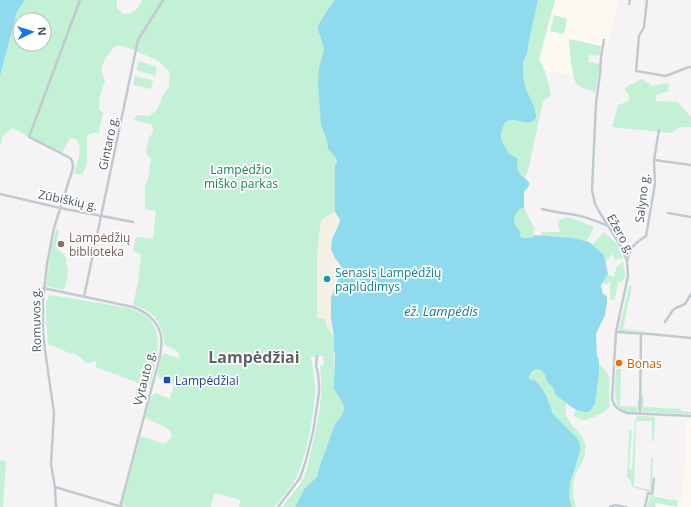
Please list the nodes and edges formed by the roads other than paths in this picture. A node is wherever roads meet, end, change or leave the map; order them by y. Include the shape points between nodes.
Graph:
1 (80, 0) edge
2 (163, 0) edge
3 (630, 0) edge
4 (647, 0) edge
5 (629, 4) dead end
6 (604, 40) dead end
7 (691, 67) edge
8 (659, 130) dead end
9 (654, 160) junction
10 (691, 165) edge
11 (0, 194) edge
12 (60, 208) junction
13 (542, 209) dead end
14 (668, 212) dead end
15 (102, 216) junction
16 (691, 217) edge
17 (133, 222) dead end
18 (606, 225) junction
19 (627, 261) junction
20 (43, 288) junction
21 (691, 294) edge
22 (84, 297) junction
23 (665, 322) dead end
24 (616, 332) junction
25 (641, 333) junction
26 (691, 338) edge
27 (317, 356) dead end
28 (640, 414) junction
29 (691, 416) edge
30 (654, 479) dead end
31 (55, 487) junction
32 (56, 507) edge
33 (121, 507) edge
34 (278, 507) edge
35 (610, 507) edge
36 (626, 507) edge
37 (645, 507) edge

1 - 12 street, Romuvos g. via 29,137 72,161 73,168
2 - 15 street, Gintaro g. via 138,40
3 - 5 street
4 - 7 street via 644,27 639,36 636,71 666,76
6 - 18 street, Ežero g. via 596,103 592,190 595,204
8 - 9 street, Salyno g.
9 - 10 street
9 - 19 street, Salyno g. via 655,184 646,236 634,244
11 - 12 street, Zūbiškių g.
12 - 15 street, Zūbiškių g.
12 - 20 street, Romuvos g.
13 - 18 street via 576,215
14 - 16 street
15 - 17 street, Zūbiškių g.
15 - 22 street, Gintaro g.
18 - 19 street, Ežero g. via 622,248
19 - 24 street, Ežero g. via 628,276
20 - 22 street, Vytauto g.
20 - 31 street, Romuvos g. via 44,337 54,413 51,464
21 - 23 street via 684,304 673,310
22 - 33 street, Vytauto g. via 140,310 153,319 160,333 158,364
24 - 25 street
24 - 28 street, Ežero g. via 613,404 623,412
25 - 26 street
25 - 28 street
27 - 34 street via 319,393 306,460 300,478
28 - 29 street, Ežero g.
30 - 37 street via 652,494 648,493
31 - 32 street, Romuvos g.
31 - 33 street
35 - 36 street

